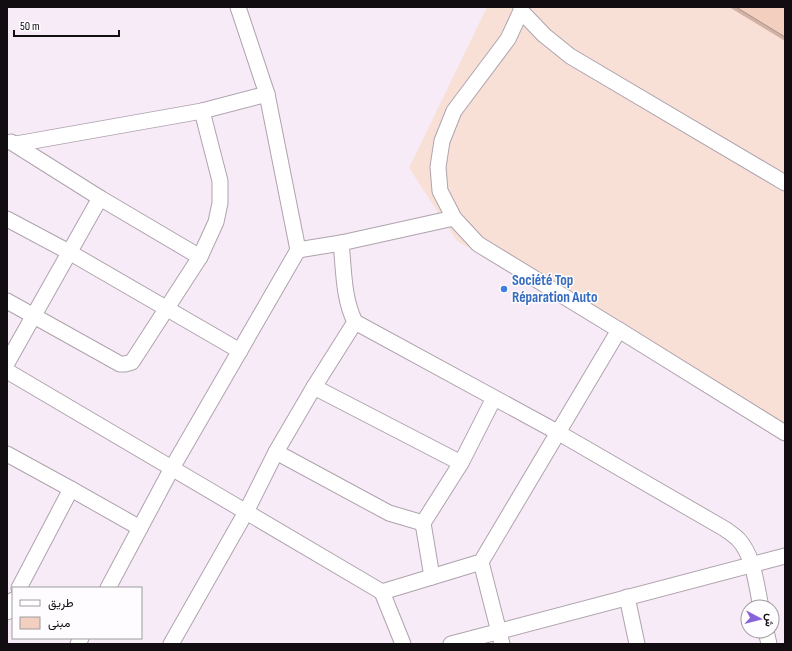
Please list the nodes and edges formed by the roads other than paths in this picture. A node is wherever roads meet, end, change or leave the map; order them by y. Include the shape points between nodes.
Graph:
1 (238, 7) edge
2 (521, 9) edge
3 (267, 94) junction
4 (202, 111) junction
5 (11, 142) edge
6 (785, 183) edge
7 (100, 198) junction
8 (454, 218) junction
9 (7, 219) edge
10 (341, 243) junction
11 (298, 250) junction
12 (69, 252) junction
13 (200, 257) junction
14 (7, 301) edge
15 (167, 308) junction
16 (34, 315) junction
17 (355, 322) junction
18 (619, 330) junction
19 (240, 351) junction
20 (7, 363) edge
21 (7, 371) edge
22 (314, 387) junction
23 (494, 398) junction
24 (559, 433) junction
25 (785, 434) edge
26 (276, 452) junction
27 (7, 454) edge
28 (461, 463) junction
29 (172, 468) junction
30 (71, 489) junction
31 (246, 512) junction
32 (424, 523) junction
33 (140, 528) junction
34 (785, 556) edge
35 (481, 562) junction
36 (752, 565) junction
37 (432, 577) junction
38 (20, 587) edge
39 (109, 587) edge
40 (382, 592) junction
41 (627, 597) junction
42 (759, 599) edge
43 (12, 602) edge
44 (7, 612) edge
45 (501, 638) edge
46 (171, 644) edge
47 (403, 644) edge
48 (451, 644) edge
49 (637, 644) edge

1 - 3 street
2 - 6 street via 544,35 570,56
2 - 8 street via 508,39 454,112 442,141 438,167 440,191
3 - 4 street
3 - 11 street
4 - 5 street
4 - 13 street via 220,181 220,203 216,222
5 - 7 street
7 - 12 street
7 - 13 street
8 - 10 street
8 - 18 street via 478,244
9 - 12 street
10 - 11 street
10 - 17 street via 348,309
11 - 19 street
12 - 15 street
12 - 16 street
13 - 15 street
14 - 16 street
15 - 16 street via 132,362 125,364 120,364
15 - 19 street
16 - 20 street
17 - 22 street
17 - 23 street
18 - 24 street
18 - 25 street
19 - 29 street
21 - 29 street
22 - 26 street
22 - 28 street
23 - 24 street
23 - 28 street
24 - 35 street
24 - 36 street via 725,529 738,539
26 - 31 street
26 - 32 street via 389,513
27 - 30 street
28 - 32 street
29 - 31 street
29 - 33 street
30 - 33 street
30 - 38 street
31 - 40 street
31 - 46 street
32 - 37 street
33 - 39 street
34 - 36 street
35 - 37 street
35 - 45 street
36 - 41 street
36 - 42 street
37 - 40 street
40 - 47 street
41 - 45 street
41 - 49 street
43 - 44 street
45 - 48 street

